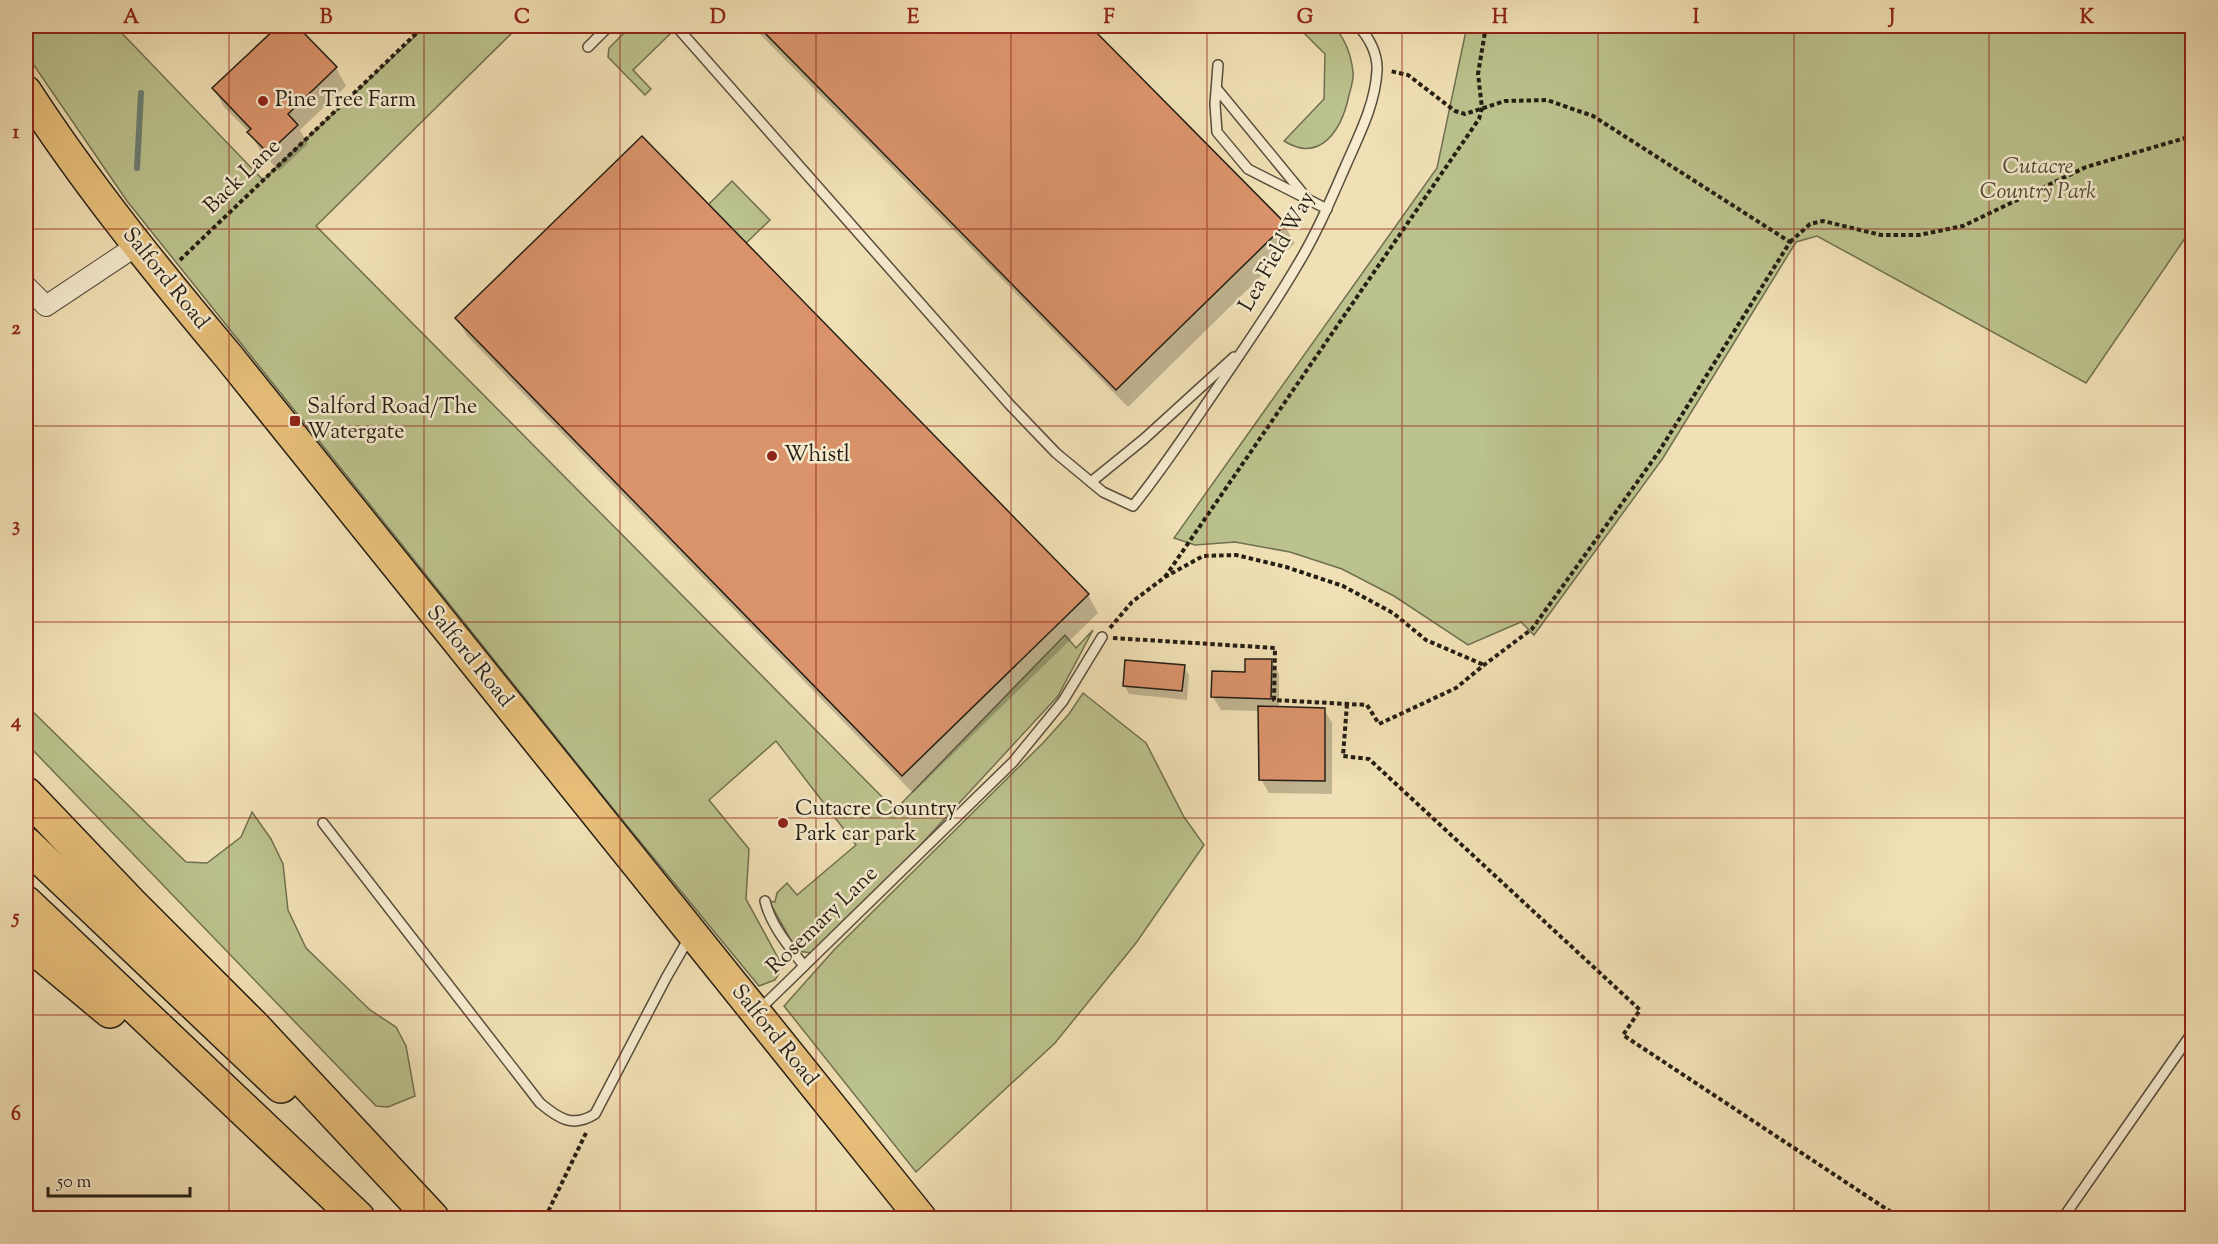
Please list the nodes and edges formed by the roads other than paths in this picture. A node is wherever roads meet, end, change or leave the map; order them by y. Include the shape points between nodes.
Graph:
1 (609, 26) edge
2 (676, 26) edge
3 (1358, 26) edge
4 (588, 47) dead end
5 (1218, 65) dead end
6 (1216, 89) junction
7 (26, 91) edge
8 (1306, 198) junction
9 (1327, 209) junction
10 (136, 246) junction
11 (26, 286) edge
12 (1246, 346) junction
13 (1091, 482) junction
14 (1102, 637) road end
15 (26, 794) edge
16 (323, 823) dead end
17 (26, 844) edge
18 (765, 901) dead end
19 (26, 903) edge
20 (692, 934) junction
21 (26, 941) edge
22 (804, 966) junction
23 (756, 1013) junction
24 (2193, 1034) edge
25 (347, 1208) edge
26 (422, 1218) edge
27 (432, 1218) edge
28 (921, 1218) edge
29 (2063, 1218) edge

1 - 4 lane
2 - 13 lane via 1010,405 1056,453
3 - 9 lane, Lea Field Way via 1374,52 1375,92
5 - 6 lane
6 - 8 lane
6 - 8 lane via 1217,132 1248,169
7 - 10 main road, Salford Road
8 - 9 lane
9 - 12 lane, Lea Field Way via 1299,263
10 - 11 street via 46,306
10 - 20 main road, Salford Road
12 - 13 lane
12 - 13 lane, Lea Field Way via 1133,506
14 - 22 lane, Rosemary Lane via 1063,701 1014,762
15 - 27 highway via 255,1028
16 - 20 lane via 540,1103 574,1122 595,1114
17 - 26 highway
18 - 22 lane via 776,928
19 - 25 highway
20 - 23 main road, Salford Road
21 - 25 highway
22 - 23 lane, Rosemary Lane
23 - 28 main road, Salford Road
24 - 29 lane

